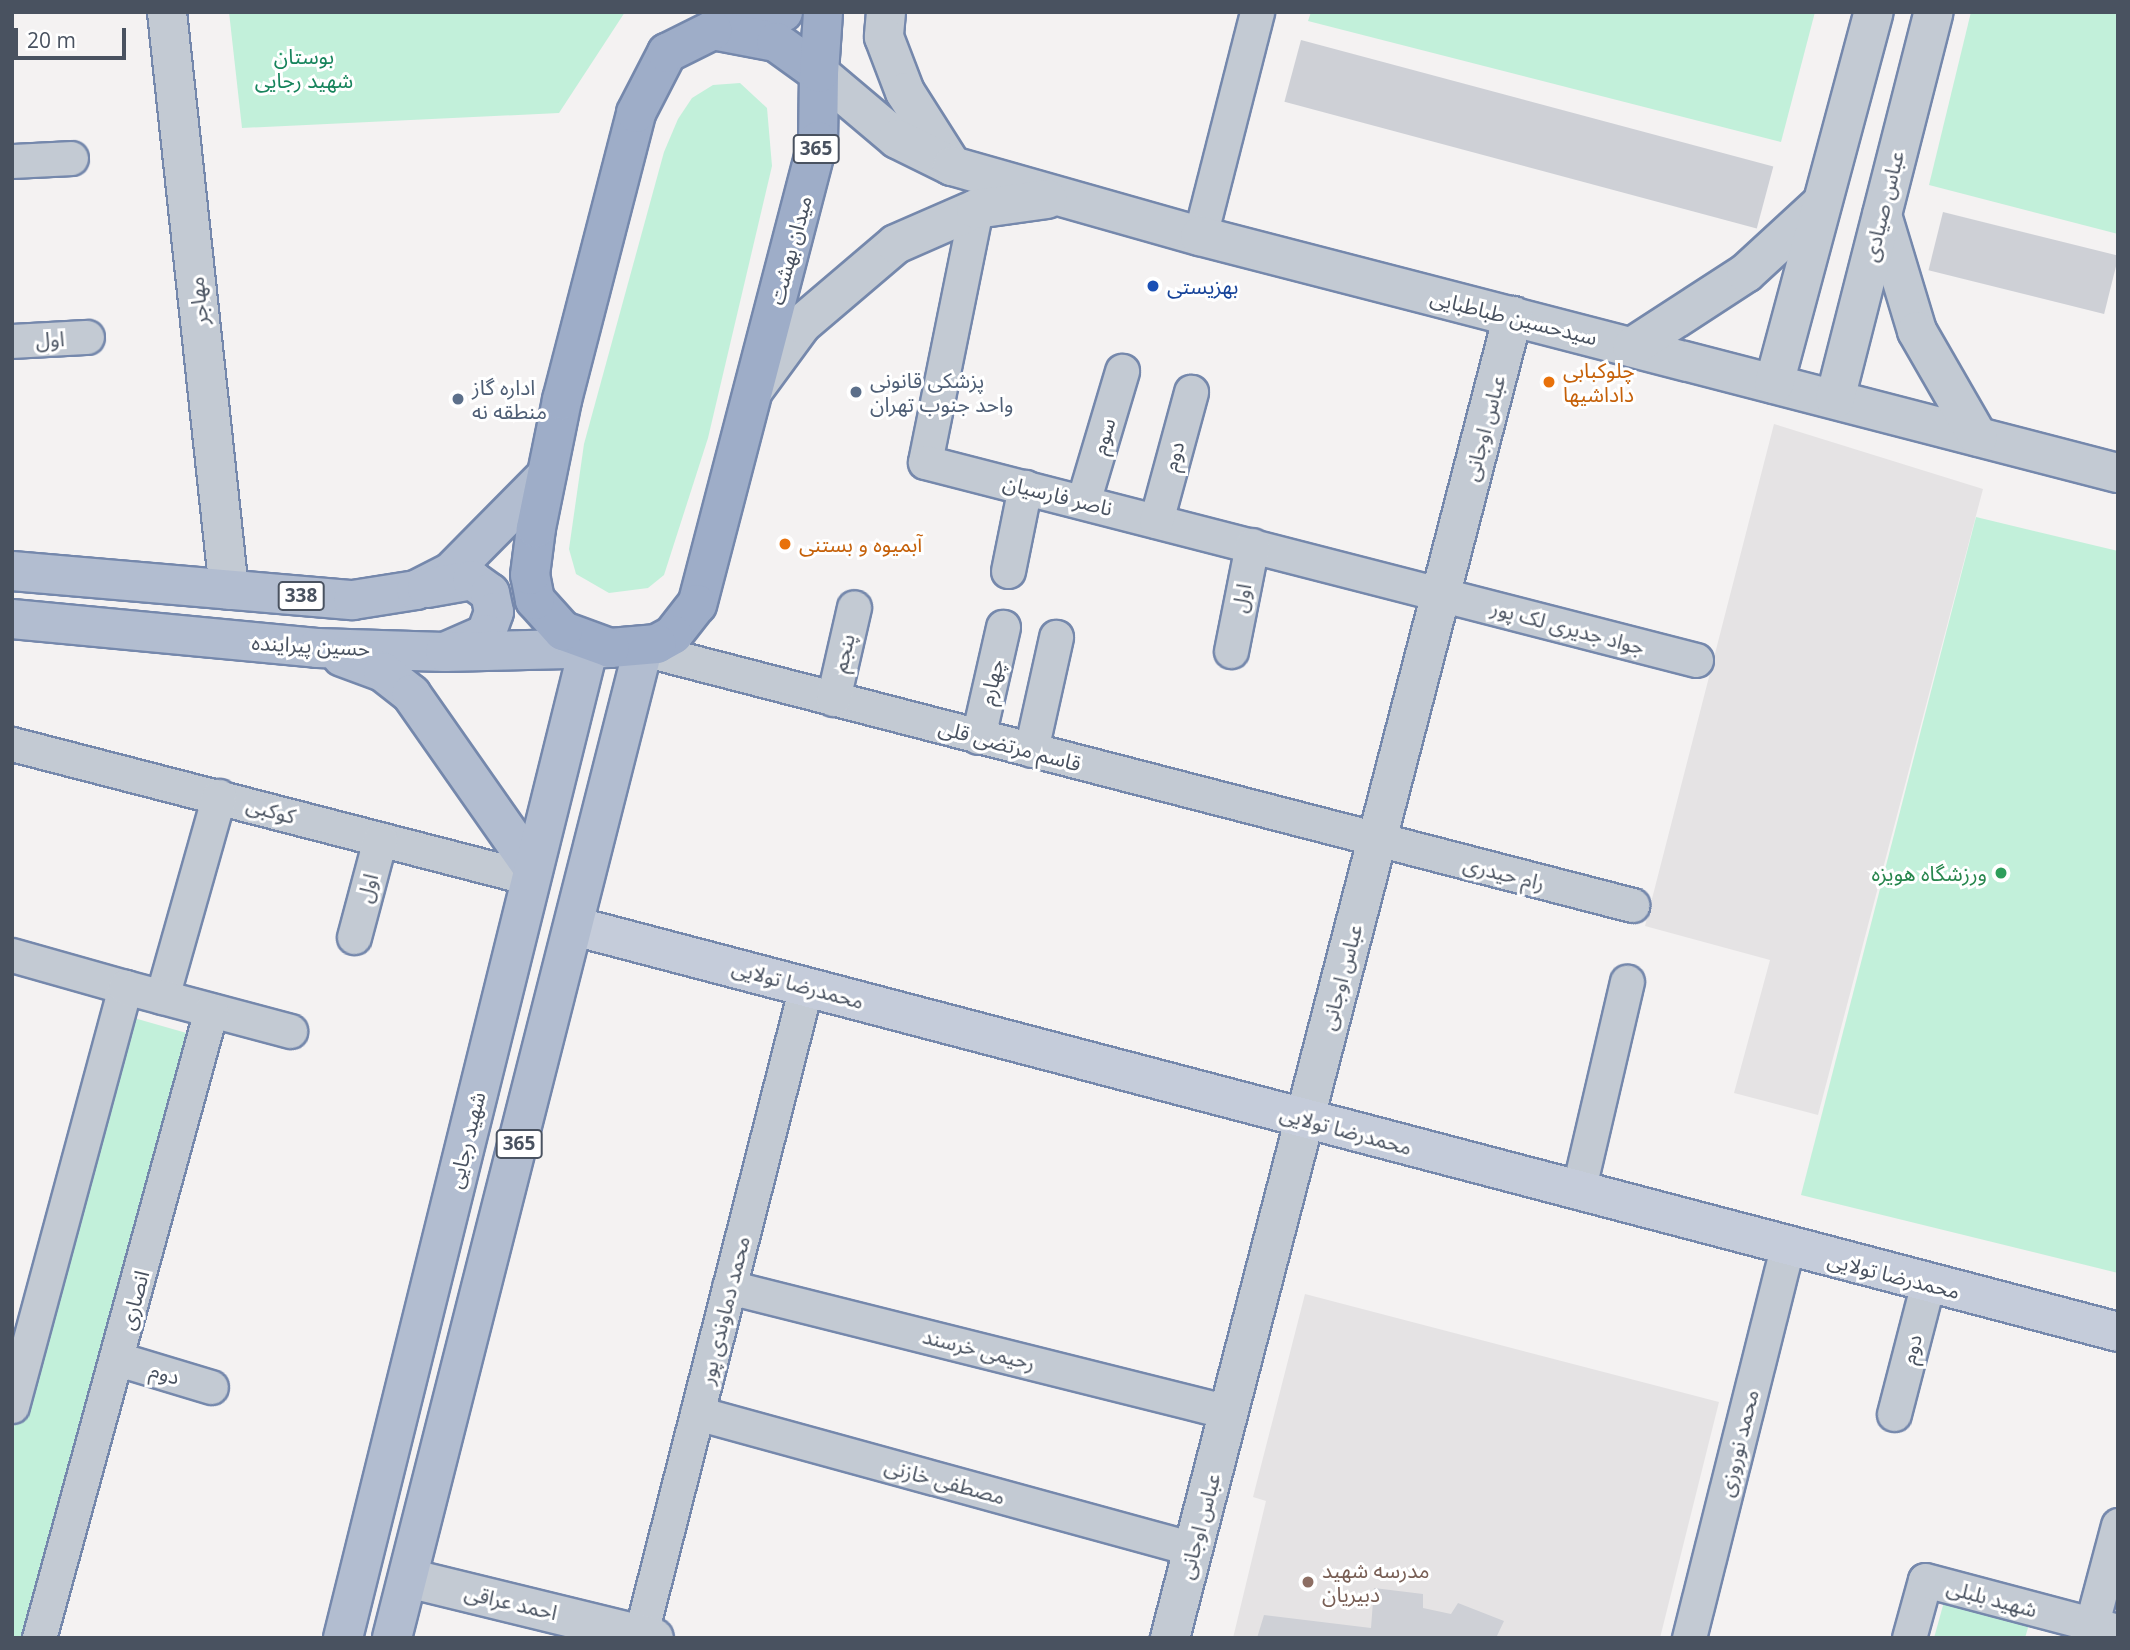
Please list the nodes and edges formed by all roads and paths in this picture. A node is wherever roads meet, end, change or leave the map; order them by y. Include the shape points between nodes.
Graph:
1 (167, 12) edge
2 (687, 12) edge
3 (748, 12) edge
4 (783, 12) edge
5 (823, 12) edge
6 (887, 12) edge
7 (1257, 12) edge
8 (1874, 12) edge
9 (1934, 12) edge
10 (667, 53) junction
11 (819, 73) junction
12 (71, 158) dead end
13 (12, 161) edge
14 (952, 166) junction
15 (1063, 197) junction
16 (1826, 199) junction
17 (976, 209) junction
18 (1881, 211) junction
19 (1200, 236) junction
20 (1513, 316) junction
21 (87, 337) dead end
22 (12, 341) edge
23 (1632, 347) junction
24 (1122, 371) dead end
25 (1774, 384) junction
26 (755, 388) junction
27 (1191, 392) dead end
28 (1835, 399) junction
29 (1978, 437) junction
30 (2118, 473) edge
31 (546, 476) junction
32 (1025, 486) junction
33 (1083, 502) junction
34 (1156, 521) junction
35 (1251, 545) junction
36 (12, 570) edge
37 (1008, 571) dead end
38 (229, 590) junction
39 (416, 590) junction
40 (1440, 594) junction
41 (853, 607) dead end
42 (12, 619) edge
43 (1003, 627) dead end
44 (1056, 637) dead end
45 (608, 647) junction
46 (317, 648) junction
47 (1231, 651) dead end
48 (445, 652) junction
49 (1696, 660) dead end
50 (833, 699) junction
51 (978, 737) junction
52 (12, 744) edge
53 (1031, 750) junction
54 (219, 796) junction
55 (380, 839) junction
56 (1377, 841) junction
57 (531, 873) junction
58 (1632, 905) dead end
59 (574, 926) junction
60 (354, 937) dead end
61 (12, 955) edge
62 (1627, 982) dead end
63 (806, 986) junction
64 (125, 987) junction
65 (162, 997) junction
66 (211, 1010) junction
67 (290, 1031) dead end
68 (1304, 1118) junction
69 (1578, 1192) junction
70 (1787, 1248) junction
71 (1927, 1283) junction
72 (729, 1287) junction
73 (2118, 1332) edge
74 (21, 1341) edge
75 (118, 1359) junction
76 (211, 1387) dead end
77 (12, 1406) edge
78 (1228, 1412) junction
79 (697, 1413) junction
80 (1894, 1414) dead end
81 (2118, 1525) edge
82 (1193, 1549) junction
83 (362, 1567) junction
84 (408, 1578) junction
85 (2099, 1631) edge
86 (647, 1636) edge
87 (39, 1638) edge
88 (343, 1638) edge
89 (392, 1638) edge
90 (1170, 1638) edge
91 (1689, 1638) edge
92 (1909, 1638) edge

1 - 38 street, مهاجر
2 - 10 highway
3 - 4 highway
5 - 11 highway, 365
6 - 14 street via 884,37 905,92
7 - 19 street
8 - 16 street
9 - 18 street, عباس صیادی
10 - 11 highway via 698,33 736,31 776,42
10 - 31 highway via 636,114 621,164
11 - 14 street, سیدحسین طباطبایی via 897,139
11 - 26 highway, میدان بهشت / 365 via 818,141
12 - 13 street
14 - 15 street, سیدحسین طباطبایی
15 - 17 street
15 - 19 street, سیدحسین طباطبایی
16 - 23 street via 1763,260
16 - 25 street
17 - 26 street via 896,244 858,271 802,324
17 - 32 street, ناصر فارسیان via 925,462
18 - 28 street, عباس صیادی
18 - 29 street via 1917,331
19 - 20 street, سیدحسین طباطبایی
20 - 23 street, سیدحسین طباطبایی
20 - 40 street, عباس اوجانی
21 - 22 street, اول
23 - 25 street, سیدحسین طباطبایی
24 - 33 street, سوم
25 - 28 street, سیدحسین طباطبایی
26 - 45 highway, میدان بهشت / 365 via 696,604 673,635
27 - 34 street, دوم
28 - 29 street, سیدحسین طباطبایی
29 - 30 street, سیدحسین طباطبایی
31 - 39 main road, 338 via 450,573
31 - 45 highway via 530,575 534,600 550,622
32 - 33 street, ناصر فارسیان
32 - 37 street
33 - 34 street, ناصر فارسیان
34 - 35 street, ناصر فارسیان
35 - 40 street, ناصر فارسیان
35 - 47 street, اول
36 - 38 main road, 338
38 - 39 main road, 338 via 353,600
39 - 48 main road via 472,580 490,593 494,612 486,634
40 - 49 street, جواد جدیری لک پور
40 - 56 street, عباس اوجانی
41 - 50 street, پنجم
42 - 46 main road, حسین پیراینده
43 - 51 street, چهارم
44 - 53 street
45 - 48 main road, حسین پیراینده
45 - 50 street, قاسم مرتضی قلی
45 - 57 main road, شهید رجایی / 365
45 - 59 main road, 365
46 - 48 main road, حسین پیراینده
46 - 57 main road via 383,672 411,694
50 - 51 street, قاسم مرتضی قلی
51 - 53 street, قاسم مرتضی قلی
52 - 54 street, کوکبی
53 - 56 street, قاسم مرتضی قلی
54 - 55 street, کوکبی
54 - 65 street
55 - 57 street, کوکبی
55 - 60 street, اول
56 - 58 street, رام حیدری
56 - 68 street, عباس اوجانی
57 - 83 main road, شهید رجایی / 365
59 - 63 main road, محمدرضا تولایی
59 - 84 main road, 365
61 - 64 street
62 - 69 street
63 - 68 main road, محمدرضا تولایی
63 - 72 street, محمد دماوندی پور
64 - 65 street
64 - 74 street
65 - 66 street
66 - 67 street
66 - 75 street, انصاری
68 - 69 main road, محمدرضا تولایی
68 - 78 street, عباس اوجانی
69 - 70 main road, محمدرضا تولایی
70 - 71 main road, محمدرضا تولایی
70 - 91 street, محمد نوروزی
71 - 73 main road, محمدرضا تولایی
71 - 80 street, دوم
72 - 78 street, رحیمی خرسند
72 - 79 street, محمد دماوندی پور
74 - 77 street
75 - 76 street, دوم
75 - 87 street, انصاری
78 - 82 street, عباس اوجانی
79 - 82 street, مصطفی خازنی
79 - 86 street, محمد دماوندی پور
81 - 85 street
82 - 90 street, عباس اوجانی
83 - 84 main road
83 - 88 main road, شهید رجایی / 365
84 - 86 street, احمد عراقی
84 - 89 main road, 365
85 - 92 street, شهید بلبلی via 1925,1580

